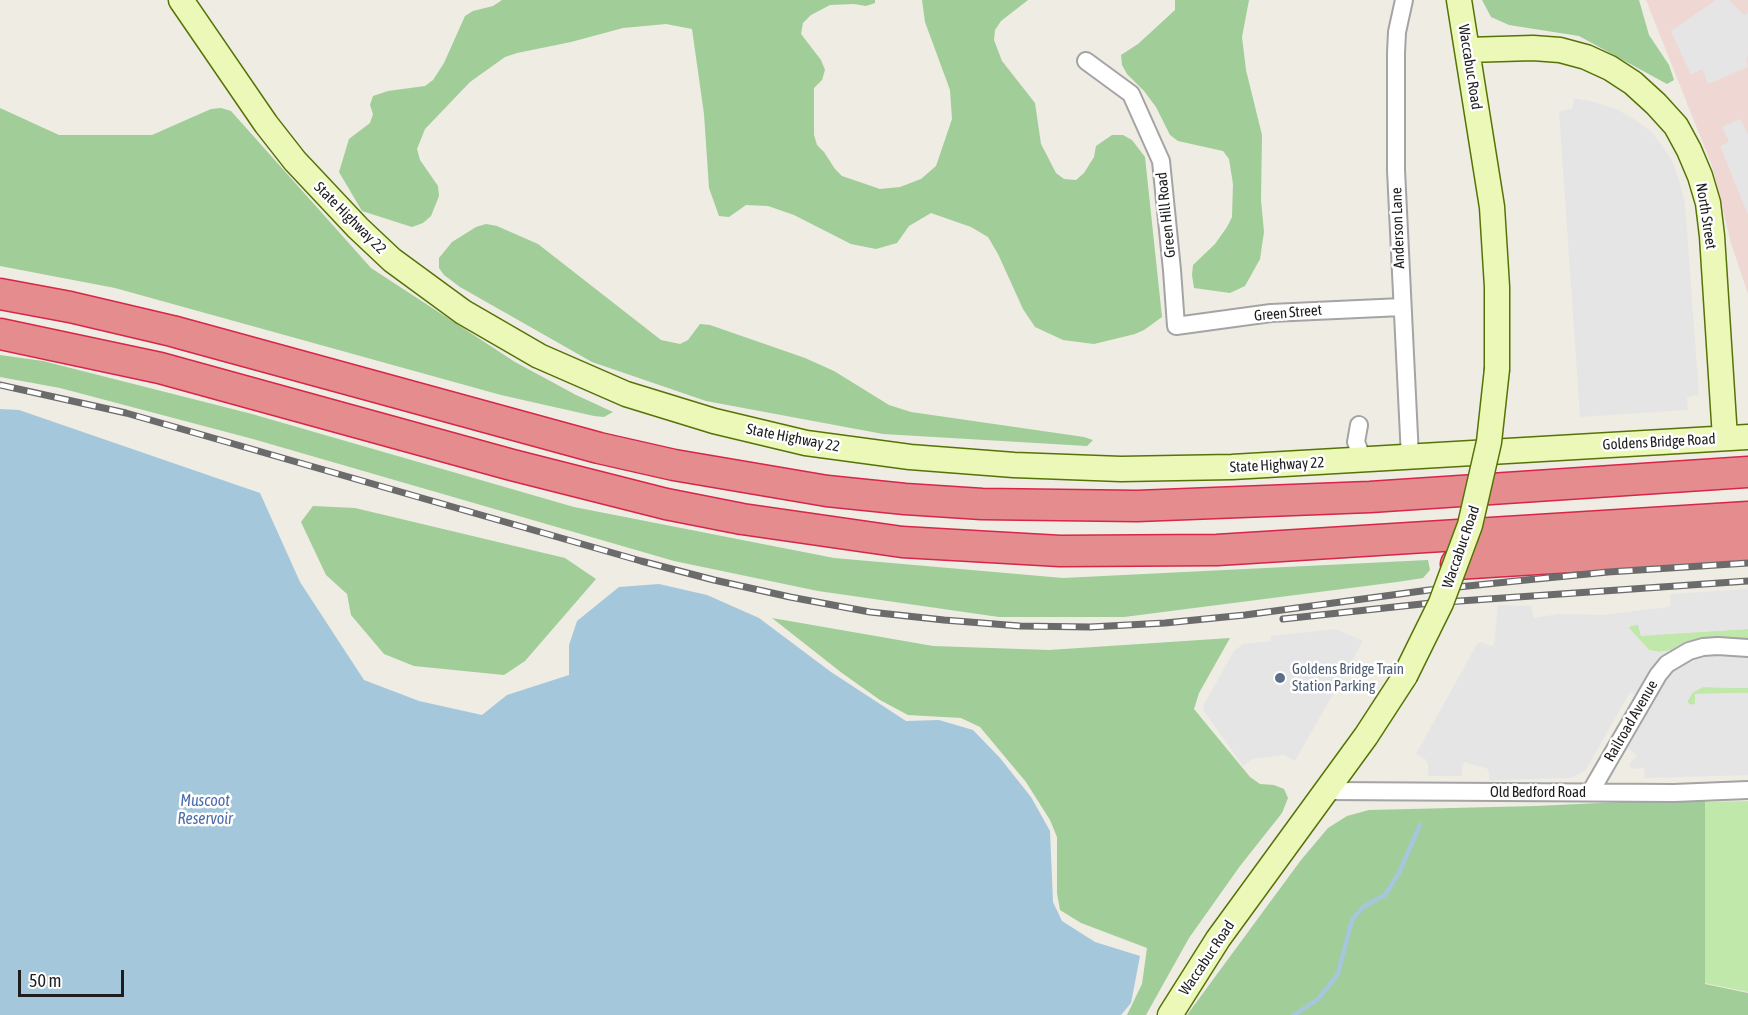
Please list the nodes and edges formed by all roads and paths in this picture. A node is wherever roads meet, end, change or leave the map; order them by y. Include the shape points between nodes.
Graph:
1 (181, 0) edge
2 (1404, 0) edge
3 (1460, 0) edge
4 (1467, 50) junction
5 (1086, 61) dead end
6 (0, 294) edge
7 (1402, 307) junction
8 (1176, 326) joint
9 (0, 334) edge
10 (1359, 425) dead end
11 (1737, 437) edge
12 (1570, 447) joint
13 (1410, 457) junction
14 (1363, 460) junction
15 (1748, 472) edge
16 (1748, 517) edge
17 (1748, 546) edge
18 (1456, 564) junction
19 (1748, 648) edge
20 (1748, 790) edge
21 (1327, 791) junction
22 (1591, 791) junction
23 (1170, 1015) edge

1 - 14 main road, State Highway 22 via 295,161 392,260 501,335 626,394 714,422 794,440 942,460 1141,469
2 - 7 street, Anderson Lane via 1396,53
3 - 4 main road, Waccabuc Road
4 - 11 main road, North Street via 1533,48 1586,57 1633,83 1676,126 1708,203
4 - 18 main road, Waccabuc Road, bridge via 1495,238 1497,369 1481,484
5 - 8 street, Green Hill Road via 1131,94 1161,161
6 - 15 highway via 172,331 599,448 827,491 982,504 1148,505 1370,497
7 - 8 street, Green Street via 1270,313
7 - 13 street, Anderson Lane
9 - 16 highway via 160,368 666,504 902,542 1060,551 1217,550
10 - 14 street via 1356,442
11 - 12 main road, Goldens Bridge Road
12 - 13 main road, State Highway 22
13 - 14 main road, State Highway 22
17 - 18 highway
18 - 21 main road, Waccabuc Road, bridge via 1429,630 1405,675
19 - 22 street, Railroad Avenue via 1703,647 1667,664
20 - 22 street, Old Bedford Road
21 - 22 street, Old Bedford Road
21 - 23 main road, Waccabuc Road via 1229,923

